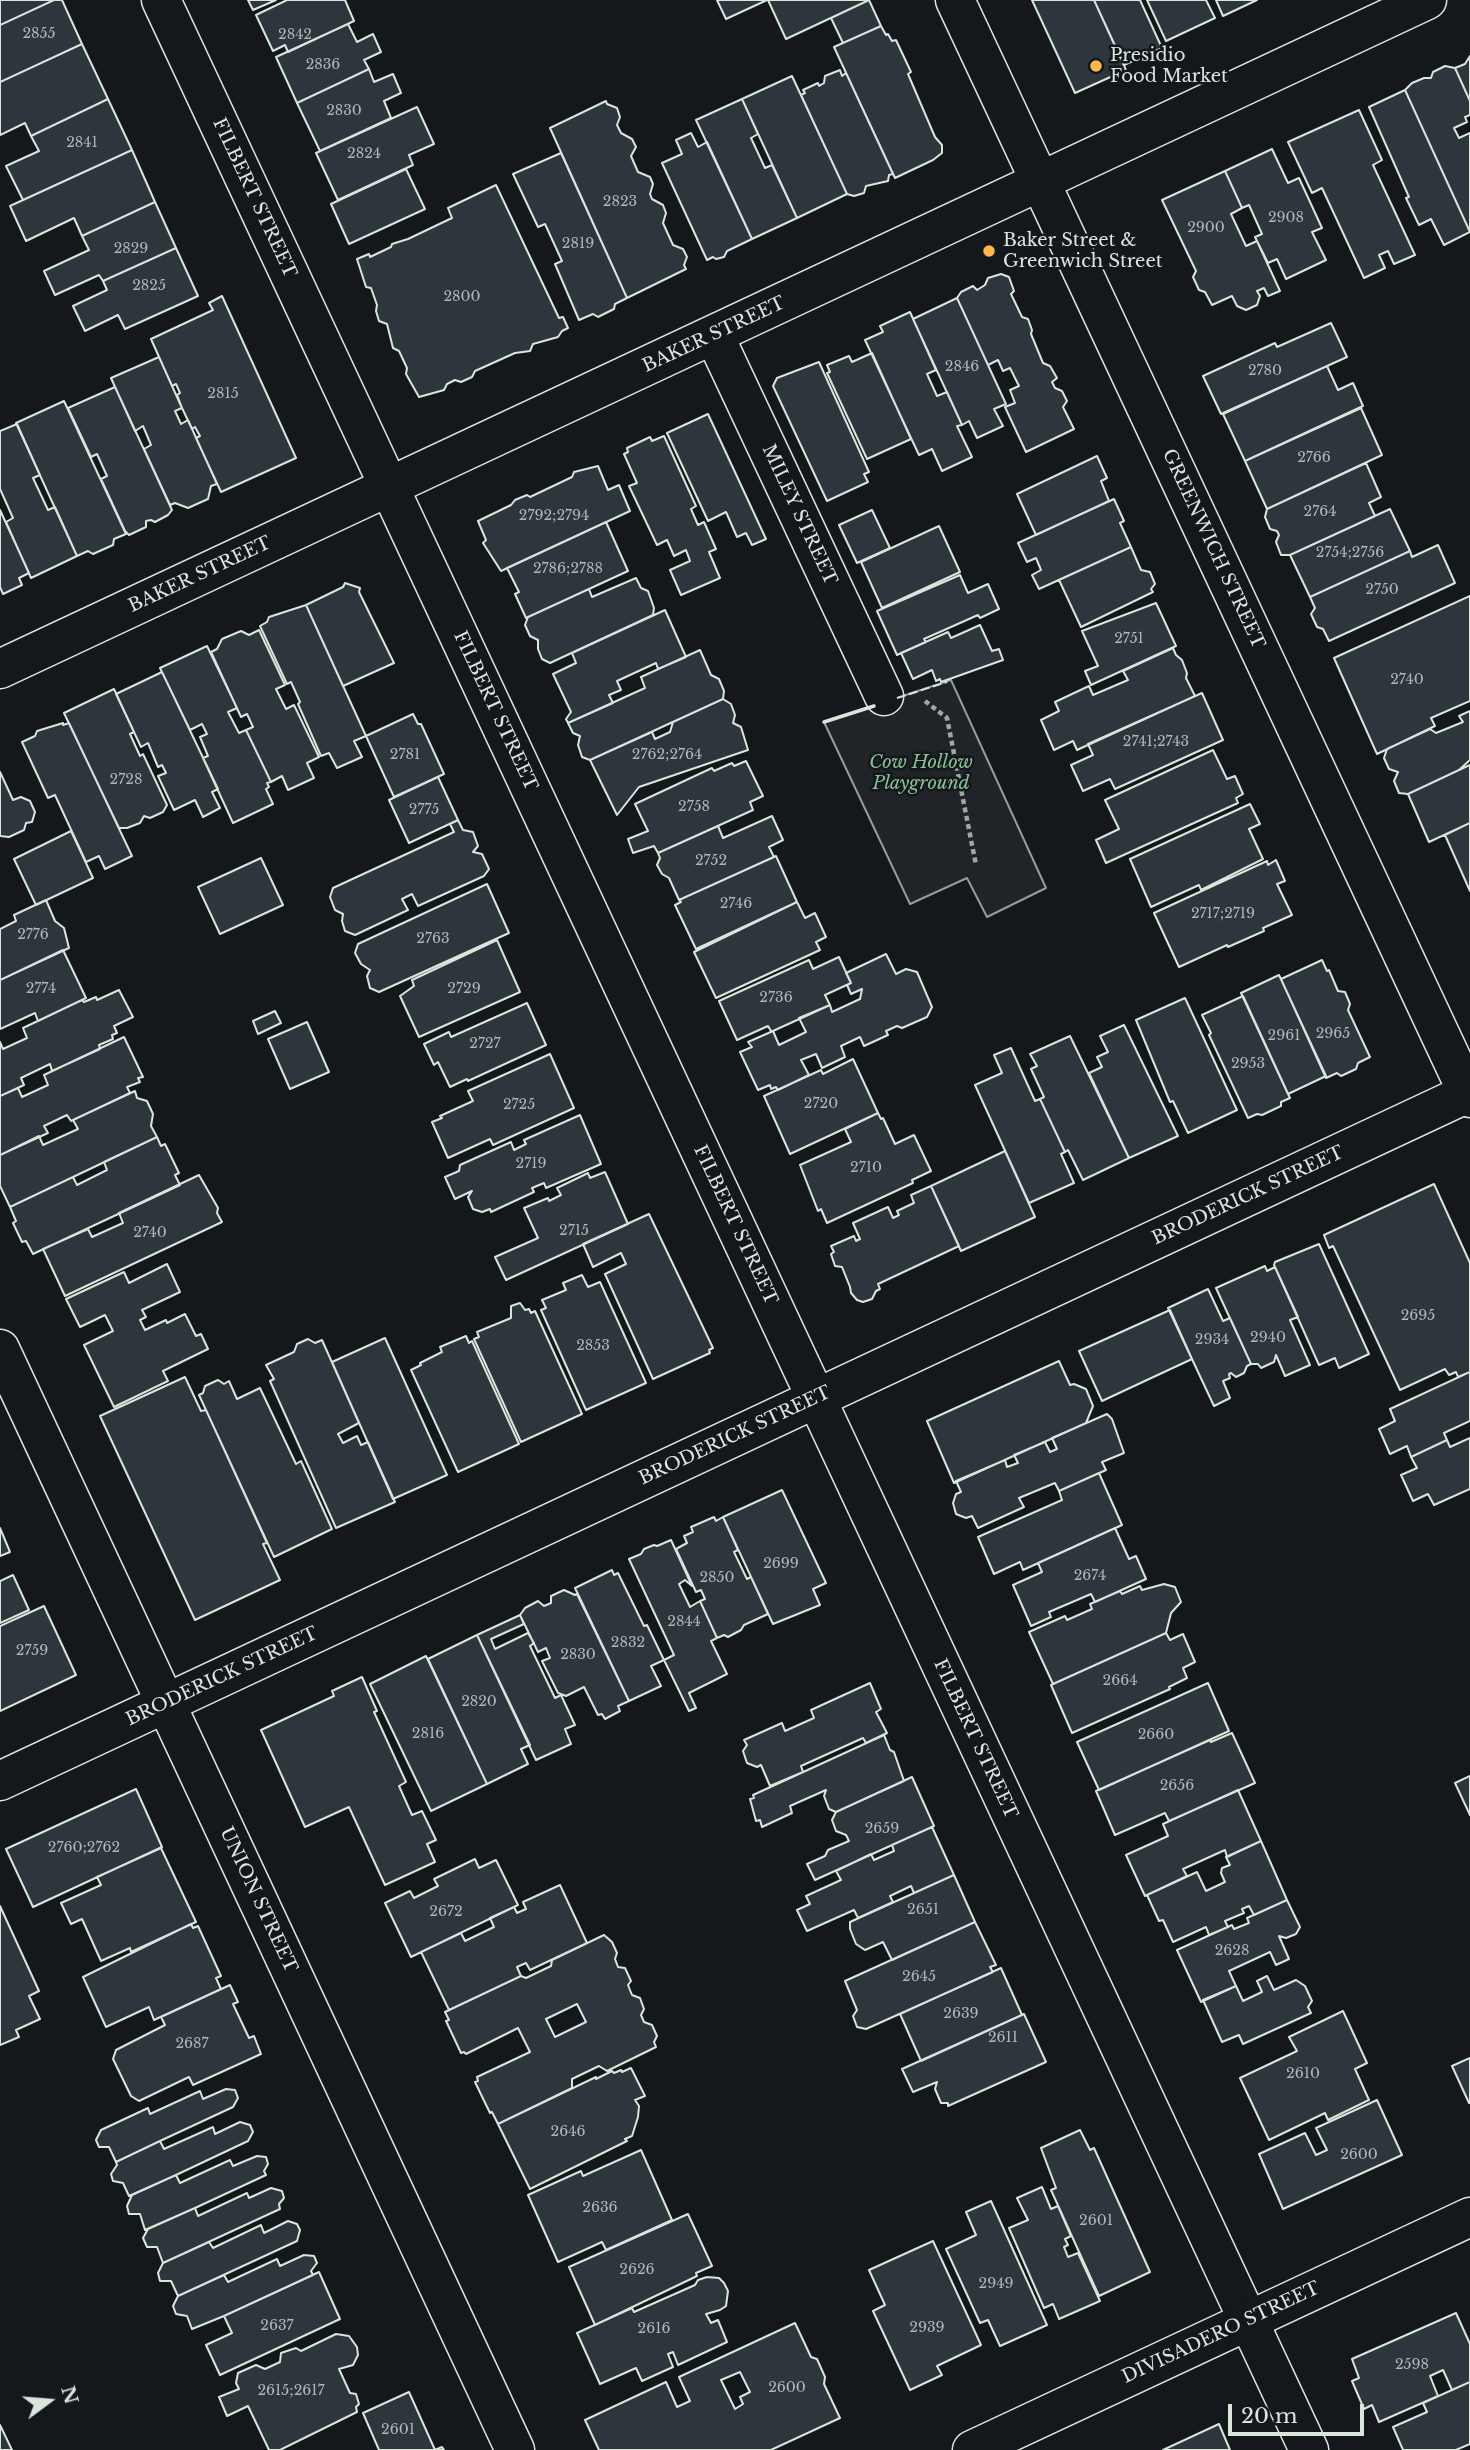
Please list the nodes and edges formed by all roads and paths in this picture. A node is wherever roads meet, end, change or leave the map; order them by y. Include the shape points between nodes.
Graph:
1 (161, 0) edge
2 (955, 0) edge
3 (1427, 0) edge
4 (1041, 181) junction
5 (714, 335) junction
6 (389, 487) junction
7 (0, 669) edge
8 (884, 696) joint
9 (976, 865) dead end
10 (1469, 1094) edge
11 (0, 1349) edge
12 (816, 1398) junction
13 (166, 1703) junction
14 (0, 1781) edge
15 (1470, 2217) edge
16 (1248, 2320) junction
17 (516, 2450) edge
18 (972, 2450) edge
19 (1309, 2450) edge

1 - 6 street, FILBERT STREET
2 - 4 street, GREENWICH STREET
3 - 4 street, BAKER STREET
4 - 5 street, BAKER STREET
4 - 10 street, GREENWICH STREET
5 - 6 street, BAKER STREET
5 - 8 street, MILEY STREET
6 - 7 street, BAKER STREET
6 - 12 street, FILBERT STREET
8 - 9 path via 911,688 947,718
10 - 12 street, BRODERICK STREET
11 - 13 street, UNION STREET
12 - 13 street, BRODERICK STREET
12 - 16 street, FILBERT STREET
13 - 14 street, BRODERICK STREET
13 - 17 street, UNION STREET
15 - 16 street, DIVISADERO STREET
16 - 18 street, DIVISADERO STREET
16 - 19 street, FILBERT STREET

